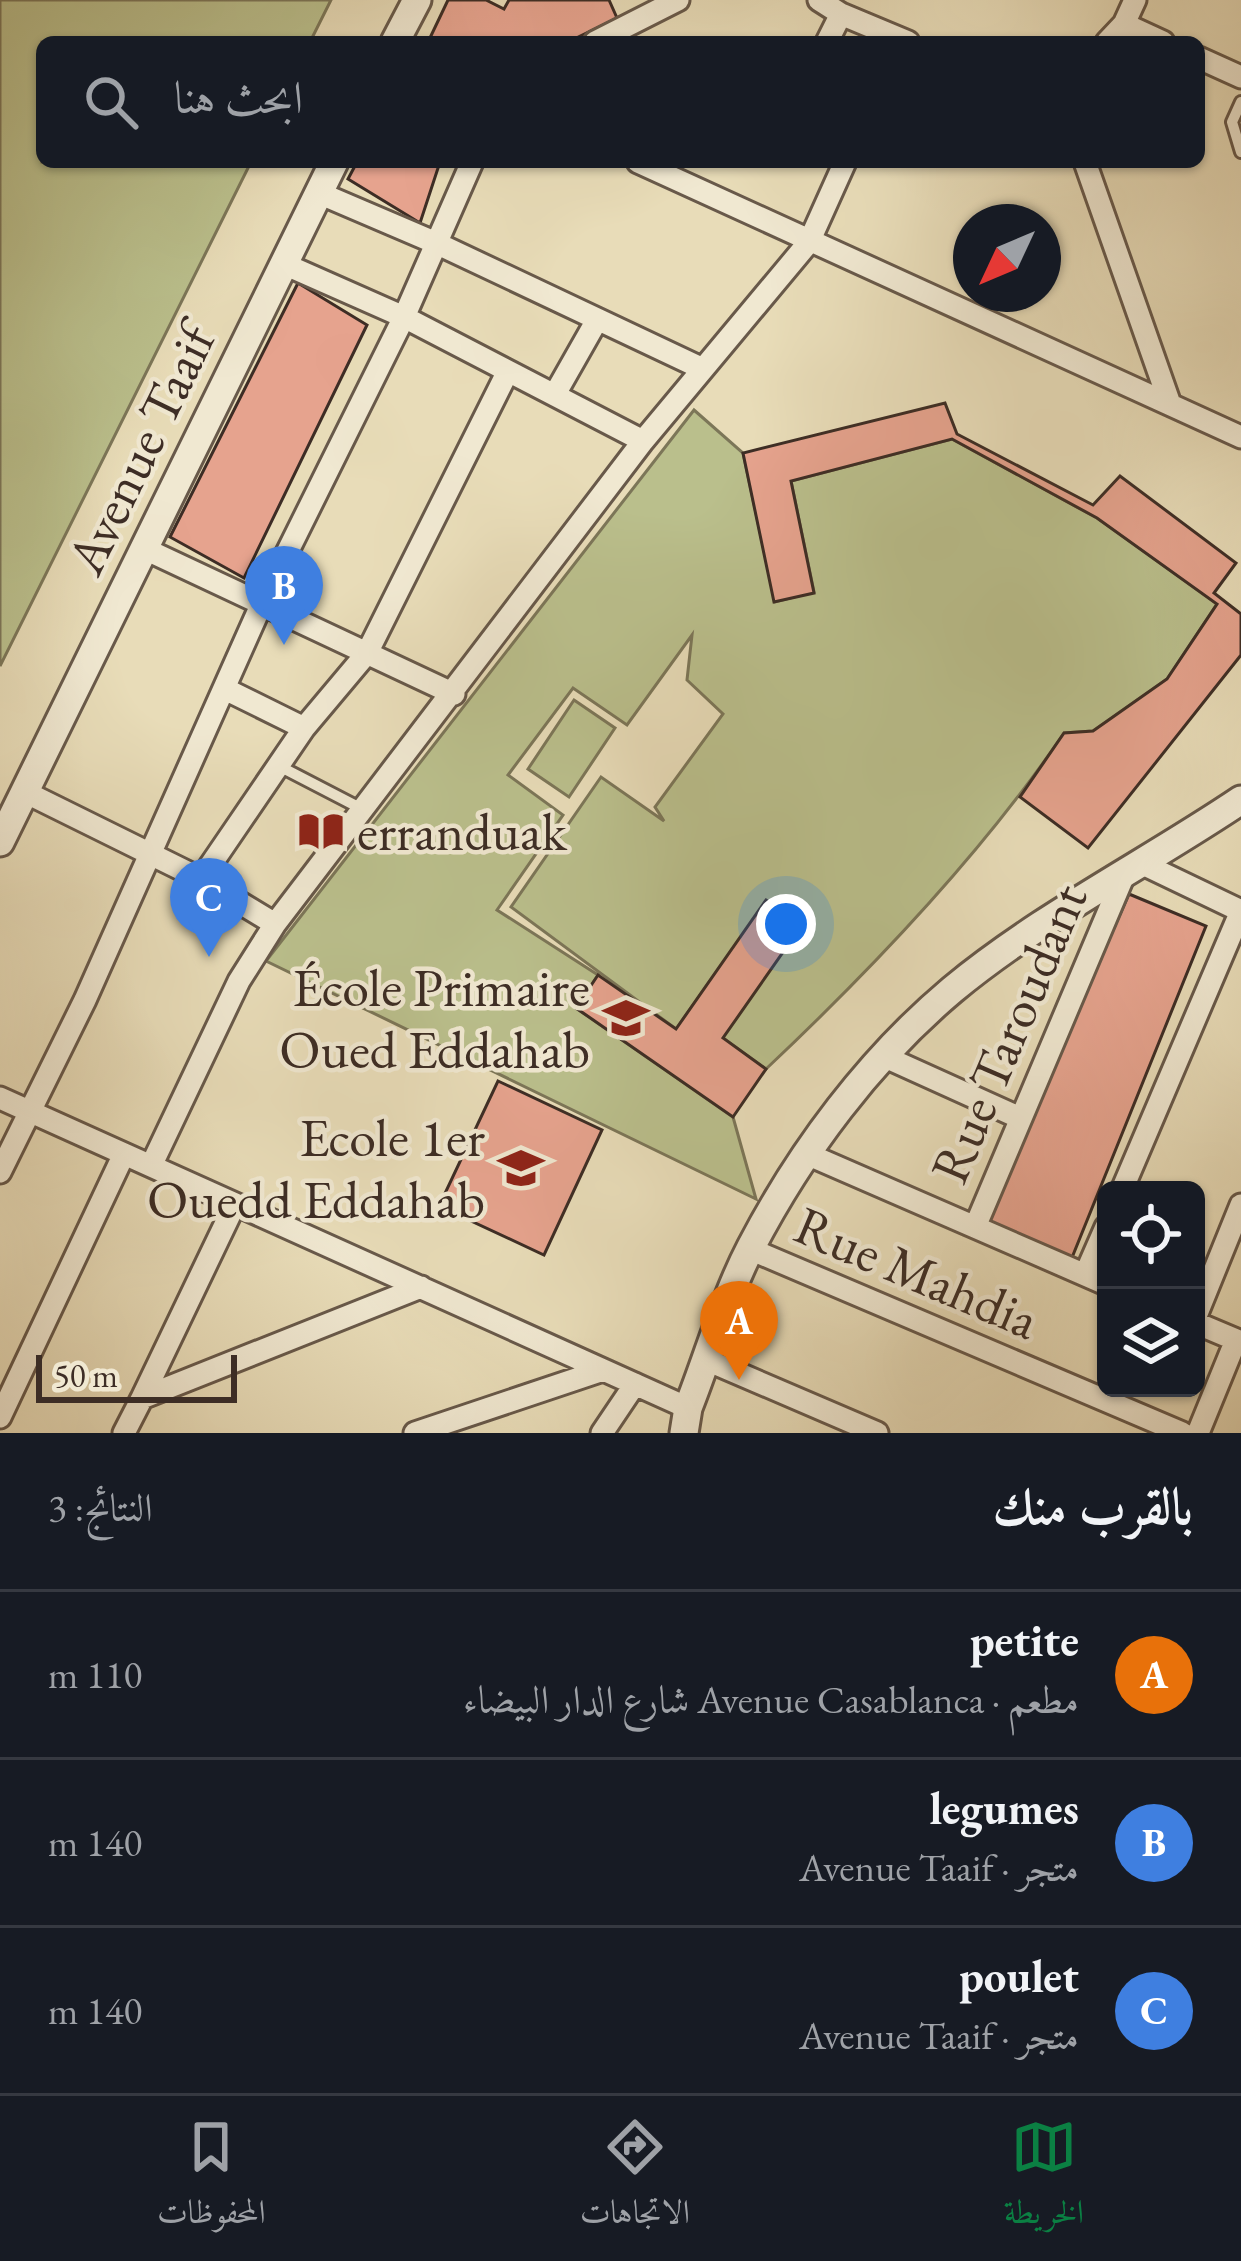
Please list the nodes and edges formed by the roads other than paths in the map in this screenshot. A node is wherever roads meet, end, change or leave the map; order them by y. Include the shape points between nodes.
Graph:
1 (417, 0) edge
2 (678, 0) edge
3 (819, 0) edge
4 (1135, 0) edge
5 (841, 14) junction
6 (1124, 25) junction
7 (398, 36) edge
8 (608, 36) edge
9 (830, 36) edge
10 (894, 36) edge
11 (1113, 36) edge
12 (1149, 36) edge
13 (1205, 61) edge
14 (1241, 77) edge
15 (1241, 102) edge
16 (1241, 152) edge
17 (331, 168) edge
18 (469, 168) edge
19 (651, 168) edge
20 (842, 168) edge
21 (1087, 168) edge
22 (319, 193) junction
23 (809, 242) junction
24 (436, 243) junction
25 (284, 264) junction
26 (404, 317) junction
27 (597, 320) junction
28 (703, 370) junction
29 (508, 371) junction
30 (555, 394) junction
31 (1170, 404) junction
32 (1241, 437) edge
33 (643, 441) junction
34 (146, 549) junction
35 (262, 604) junction
36 (367, 652) junction
37 (227, 690) junction
38 (454, 694) junction
39 (304, 728) junction
40 (279, 766) junction
41 (25, 792) junction
42 (1241, 800) edge
43 (364, 810) junction
44 (0, 842) edge
45 (149, 854) junction
46 (1134, 870) junction
47 (202, 879) junction
48 (1241, 911) edge
49 (275, 924) junction
50 (883, 1056) junction
51 (0, 1098) edge
52 (31, 1112) junction
53 (1020, 1118) junction
54 (124, 1154) junction
55 (807, 1154) junction
56 (151, 1166) junction
57 (0, 1172) edge
58 (1126, 1181) edge
59 (236, 1204) junction
60 (1241, 1204) edge
61 (975, 1226) junction
62 (750, 1249) junction
63 (1096, 1280) edge
64 (421, 1287) junction
65 (1205, 1297) edge
66 (1205, 1324) edge
67 (1238, 1341) edge
68 (707, 1360) junction
69 (603, 1370) junction
70 (635, 1384) junction
71 (142, 1399) junction
72 (0, 1417) edge
73 (686, 1420) edge
74 (124, 1433) edge
75 (415, 1433) edge
76 (602, 1433) edge
77 (877, 1433) edge
78 (1182, 1433) edge
79 (1198, 1433) edge

1 - 7 street
2 - 8 street
3 - 5 street
4 - 6 street
5 - 9 street
5 - 10 street
6 - 11 street
6 - 12 street
13 - 14 street
15 - 16 lane via 1232,122
17 - 22 street, Avenue Taaif
18 - 24 street
19 - 23 street
20 - 23 street
21 - 31 street
22 - 24 street
22 - 25 street, Avenue Taaif
23 - 28 street
23 - 31 street
24 - 26 street
24 - 27 street
25 - 26 street
25 - 34 street, Avenue Taaif
26 - 29 street
26 - 35 street
27 - 28 street
27 - 30 street
28 - 33 street
29 - 30 street
29 - 36 street
30 - 33 street
31 - 32 street
33 - 38 street
34 - 35 street
34 - 41 street, Avenue Taaif
35 - 36 street
35 - 37 street
36 - 38 street
36 - 39 street
37 - 39 street
37 - 45 street
38 - 43 street
39 - 40 street
40 - 43 lane
40 - 47 street
41 - 44 street, Avenue Taaif
41 - 45 street
42 - 46 street
43 - 49 street
45 - 47 street
45 - 52 street
46 - 48 street
46 - 50 street via 953,989
46 - 53 street, Rue Taroudant
47 - 49 street
48 - 58 street
49 - 56 street via 238,981
50 - 53 street
50 - 55 street
51 - 52 street
52 - 54 street
52 - 57 street
53 - 61 street, Rue Taroudant
54 - 56 street
54 - 72 street
55 - 61 street
55 - 62 street
56 - 59 street
59 - 64 street
59 - 71 street
60 - 65 street
61 - 63 street
62 - 68 street
62 - 78 street, Rue Mahdia
64 - 69 street
64 - 71 street
66 - 67 street
67 - 79 street
68 - 73 street
68 - 77 street
69 - 70 street
69 - 75 street
70 - 73 street
70 - 76 street
71 - 74 street

